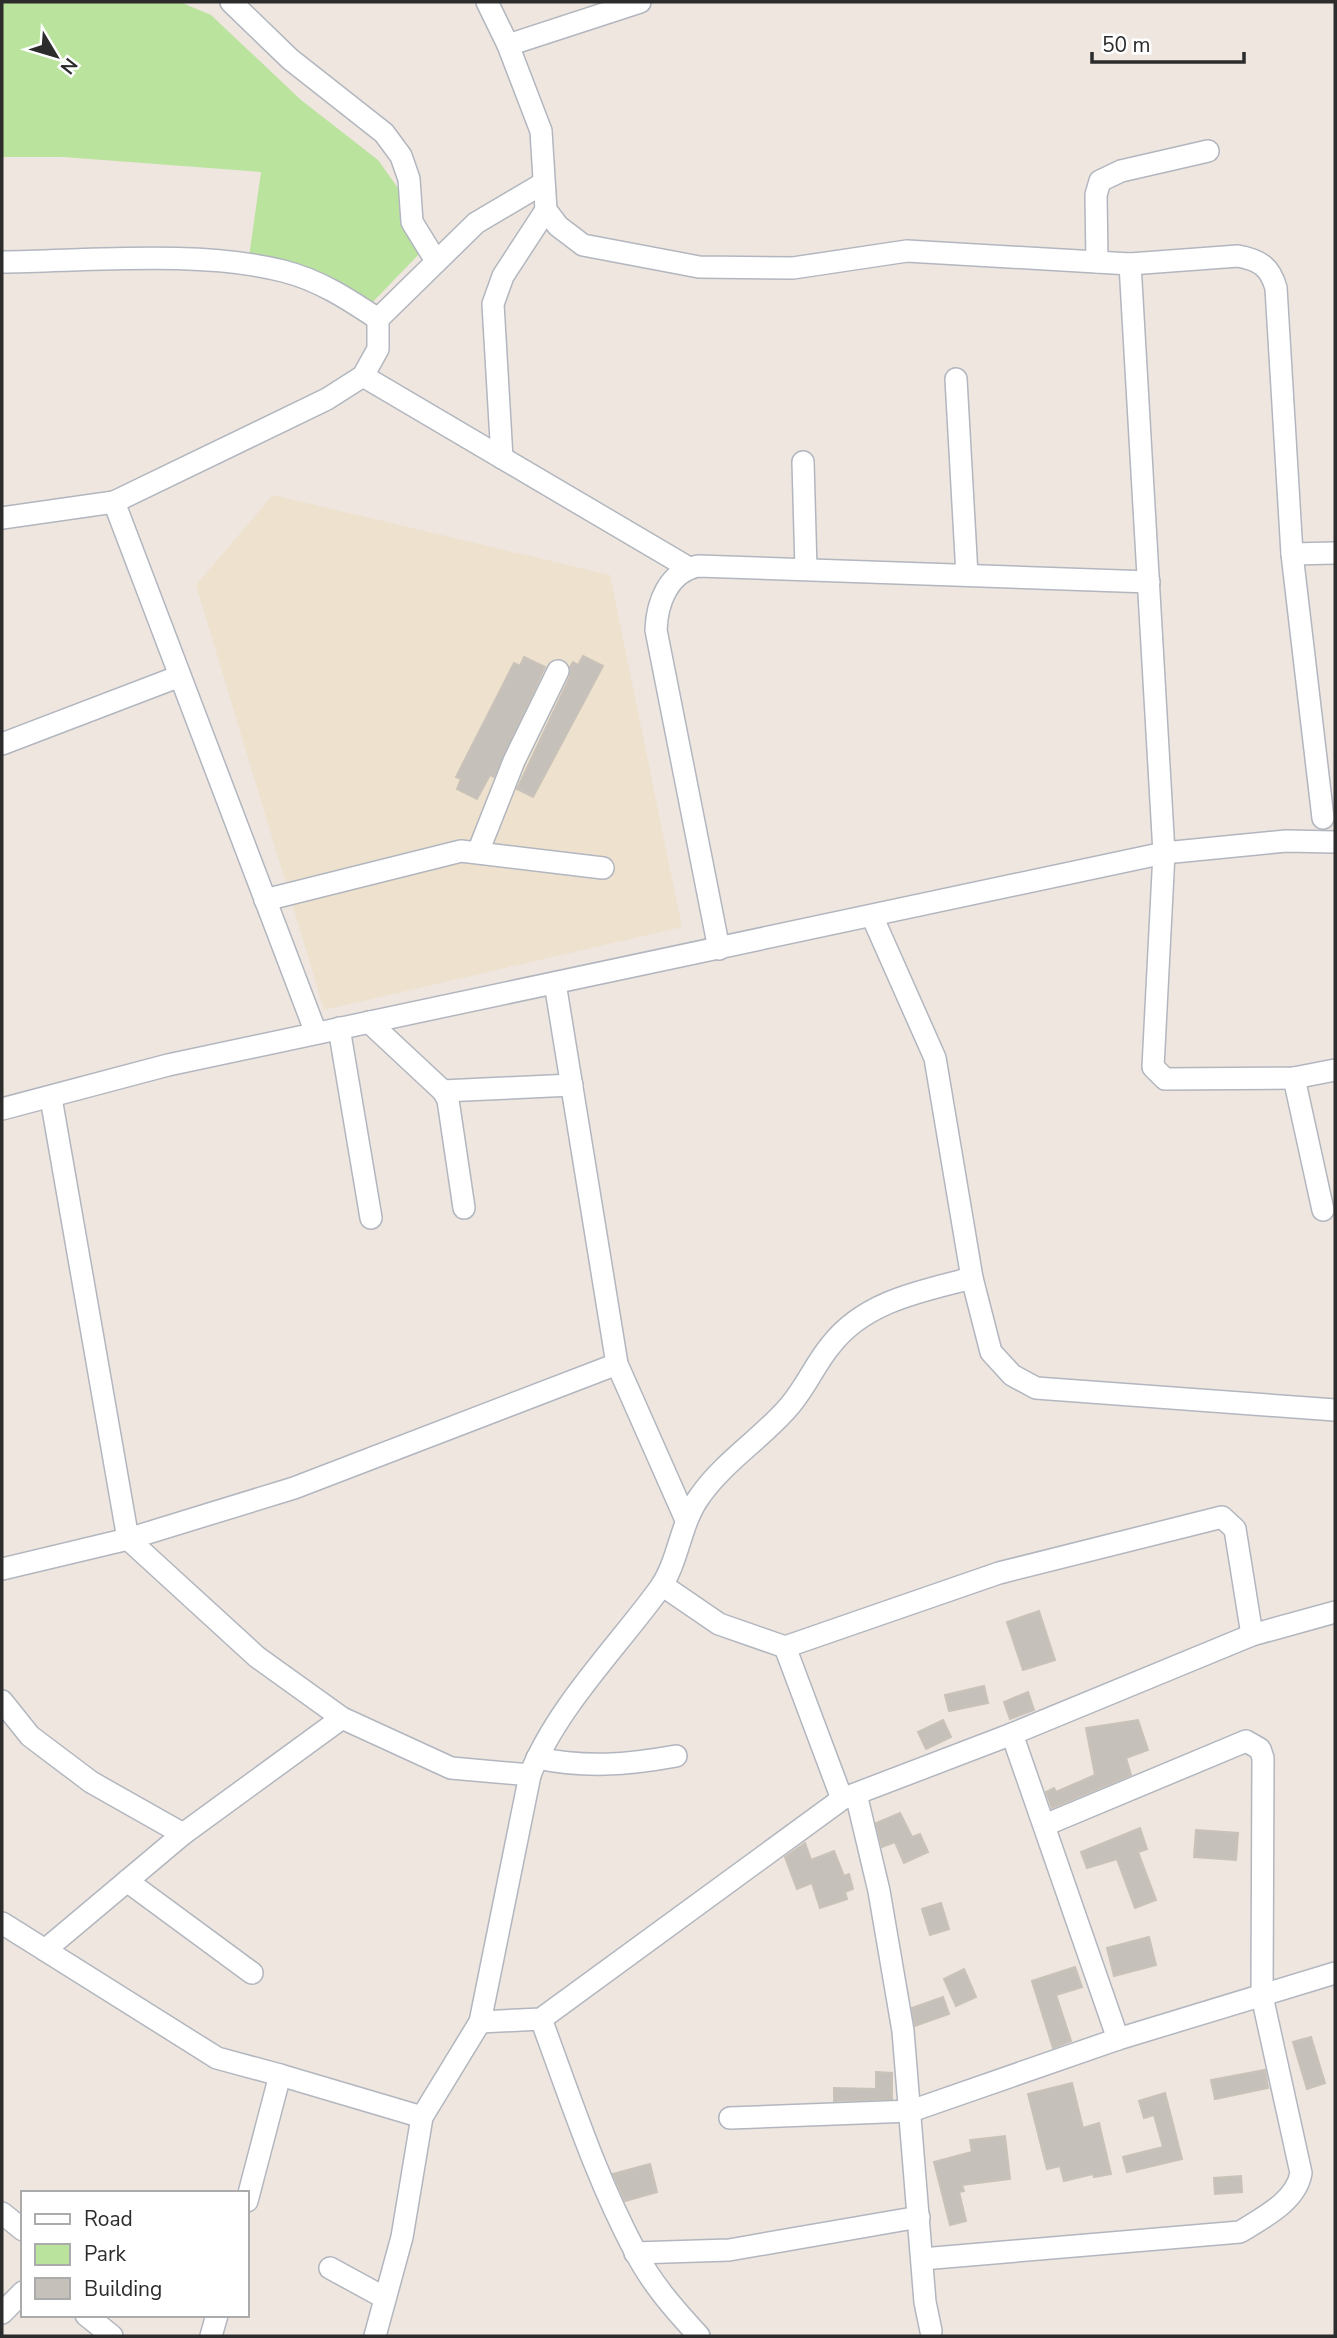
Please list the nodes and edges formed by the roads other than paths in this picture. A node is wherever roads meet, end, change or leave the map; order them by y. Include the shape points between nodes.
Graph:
1 (231, 2) edge
2 (487, 2) edge
3 (640, 2) edge
4 (508, 45) junction
5 (1208, 151) dead end
6 (542, 184) junction
7 (547, 210) junction
8 (436, 261) junction
9 (2, 262) edge
10 (1097, 262) junction
11 (1130, 264) junction
12 (378, 319) junction
13 (363, 376) junction
14 (956, 379) dead end
15 (502, 458) junction
16 (803, 462) dead end
17 (114, 502) junction
18 (2, 518) edge
19 (1335, 553) edge
20 (1292, 554) junction
21 (689, 568) junction
22 (806, 569) junction
23 (967, 575) junction
24 (1149, 582) junction
25 (558, 671) dead end
26 (180, 676) junction
27 (2, 744) edge
28 (1329, 815) edge
29 (1286, 841) junction
30 (1335, 842) edge
31 (478, 852) junction
32 (1164, 853) junction
33 (603, 867) dead end
34 (265, 900) junction
35 (872, 916) junction
36 (719, 949) junction
37 (555, 984) junction
38 (369, 1022) junction
39 (339, 1028) junction
40 (316, 1033) junction
41 (1335, 1070) edge
42 (1294, 1078) junction
43 (572, 1085) junction
44 (443, 1091) junction
45 (51, 1098) junction
46 (2, 1109) edge
47 (464, 1208) dead end
48 (1323, 1210) dead end
49 (371, 1217) dead end
50 (972, 1278) junction
51 (617, 1364) junction
52 (1335, 1410) edge
53 (686, 1520) junction
54 (128, 1539) junction
55 (2, 1569) edge
56 (662, 1585) junction
57 (1335, 1612) edge
58 (1252, 1635) junction
59 (785, 1647) junction
60 (2, 1701) edge
61 (342, 1718) junction
62 (1012, 1734) junction
63 (676, 1756) dead end
64 (533, 1766) junction
65 (849, 1796) junction
66 (1045, 1825) junction
67 (183, 1834) junction
68 (127, 1881) junction
69 (2, 1923) edge
70 (45, 1950) junction
71 (252, 1973) dead end
72 (1335, 1973) edge
73 (1262, 1996) junction
74 (541, 2019) junction
75 (480, 2022) junction
76 (1118, 2039) junction
77 (280, 2075) junction
78 (911, 2111) junction
79 (422, 2117) junction
80 (730, 2118) dead end
81 (248, 2197) edge
82 (2, 2213) edge
83 (919, 2217) junction
84 (21, 2228) edge
85 (635, 2253) junction
86 (922, 2259) junction
87 (330, 2268) dead end
88 (21, 2294) edge
89 (385, 2298) junction
90 (2, 2314) edge
91 (88, 2317) edge
92 (216, 2317) edge
93 (931, 2331) dead end
94 (112, 2336) edge
95 (211, 2336) edge
96 (375, 2336) edge
97 (699, 2336) edge

1 - 8 street via 290,59 384,133 401,156 409,179 412,222
2 - 4 street
3 - 4 street
4 - 6 street via 541,131
5 - 10 street via 1121,171 1100,181
6 - 7 street
6 - 8 street via 476,223
7 - 10 street via 558,226 583,245 699,267 793,268 907,251
7 - 15 street via 503,276 493,304
8 - 12 street
9 - 12 street via 218,260 284,271 316,282
10 - 11 street
11 - 20 street via 1238,256 1255,259 1272,274
11 - 24 street
12 - 13 street via 378,349
13 - 15 street
13 - 17 street via 327,399
14 - 23 street
15 - 21 street
16 - 22 street
17 - 18 street
17 - 26 street
19 - 20 street
20 - 28 street
21 - 22 street
21 - 36 street via 661,598 656,630
22 - 23 street
23 - 24 street
24 - 32 street
25 - 31 street via 514,761
26 - 27 street
26 - 34 street
28 - 29 street
29 - 30 street
29 - 32 street
31 - 33 street
31 - 34 street via 461,851
32 - 35 street
32 - 42 street via 1153,1067 1157,1075 1165,1079
34 - 40 street
35 - 36 street
35 - 50 street via 935,1058
36 - 37 street
37 - 38 street
37 - 43 street
38 - 39 street
38 - 44 street
39 - 40 street
39 - 49 street
40 - 45 street via 168,1065
41 - 42 street
42 - 48 street
43 - 44 street
43 - 51 street
44 - 47 street
45 - 46 street
45 - 54 street
50 - 52 street via 991,1352 1013,1375 1036,1388
50 - 53 street via 898,1297 849,1326 830,1345 802,1392 718,1475
51 - 53 street
51 - 54 street via 294,1488
53 - 56 street
54 - 55 street
54 - 61 street via 257,1657
56 - 59 street via 719,1623
56 - 64 street via 593,1672
57 - 58 street
58 - 59 street via 1236,1529 1222,1517 999,1573
58 - 62 street
59 - 65 street
60 - 67 street via 30,1736 91,1782
61 - 64 street via 451,1768
61 - 67 street
62 - 65 street
62 - 66 street
63 - 64 street via 623,1766
64 - 75 street
65 - 74 street
65 - 78 street via 879,1891 903,2031
66 - 73 street via 1246,1741 1254,1743 1262,1758
66 - 76 street
67 - 68 street
68 - 70 street
68 - 71 street
69 - 70 street
70 - 77 street via 217,2058
72 - 73 street
73 - 76 street
73 - 86 street via 1301,2173 1299,2183 1270,2214 1240,2232
74 - 75 street
74 - 85 street via 601,2178
75 - 79 street
76 - 78 street
77 - 79 street
77 - 81 street
78 - 80 street
78 - 83 street
79 - 89 street via 402,2237
82 - 84 street
83 - 85 street via 729,2250
83 - 86 street
85 - 97 street
86 - 93 street
87 - 89 street
88 - 90 street
89 - 96 street
91 - 94 street
92 - 95 street

